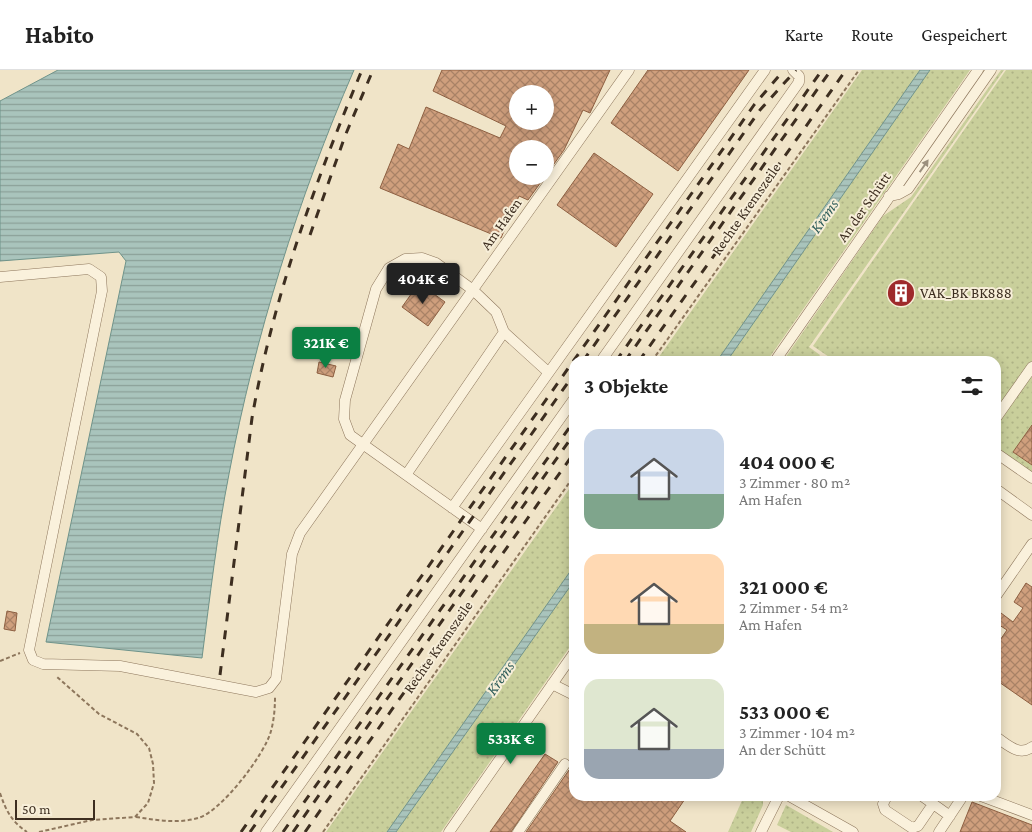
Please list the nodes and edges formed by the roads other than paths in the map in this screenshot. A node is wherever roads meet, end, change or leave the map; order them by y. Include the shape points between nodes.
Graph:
1 (629, 70) edge
2 (764, 70) edge
3 (793, 70) edge
4 (978, 70) edge
5 (991, 70) edge
6 (889, 196) junction
7 (0, 277) edge
8 (473, 290) junction
9 (504, 332) junction
10 (605, 356) edge
11 (778, 356) edge
12 (1032, 367) edge
13 (548, 372) junction
14 (569, 407) edge
15 (1001, 411) edge
16 (363, 444) junction
17 (1001, 456) edge
18 (406, 475) junction
19 (1032, 478) edge
20 (1001, 493) edge
21 (452, 508) junction
22 (1032, 515) edge
23 (482, 529) junction
24 (1032, 544) edge
25 (1001, 589) edge
26 (569, 660) edge
27 (552, 684) junction
28 (569, 692) edge
29 (1001, 739) edge
30 (1032, 747) edge
31 (565, 764) dead end
32 (776, 801) edge
33 (797, 801) edge
34 (884, 801) edge
35 (929, 801) edge
36 (960, 801) edge
37 (995, 801) edge
38 (933, 804) junction
39 (1032, 815) edge
40 (950, 816) junction
41 (266, 832) edge
42 (449, 832) edge
43 (518, 832) edge
44 (761, 832) edge
45 (853, 832) edge
46 (939, 832) edge

1 - 8 street, Am Hafen
2 - 13 street
3 - 10 street via 799,76 799,82
4 - 6 street, An der Schütt
6 -> 5 street via 908,188
6 - 11 street, An der Schütt
7 - 16 street, Am Hafen via 90,269 101,277 102,291 29,650 33,660 43,664 120,666 256,692 268,688 276,679 295,543
8 - 9 street via 496,312
8 - 16 street, Am Hafen
8 - 16 street via 436,263 422,258 405,259 390,268 376,290 345,400 344,419 350,435
9 - 13 street
9 - 18 street
12 - 15 street
13 - 21 street
14 - 23 street
16 - 18 street
17 - 19 street
18 - 21 street
20 - 22 street
21 - 23 street
23 - 41 street
24 - 25 street
26 - 27 street
27 - 28 street
27 - 42 street
29 - 30 street via 1021,751
31 - 43 street
32 - 44 street
33 - 45 street
34 - 38 street via 885,810 912,828 918,826
35 - 38 street
36 - 40 street
37 - 39 street
38 - 40 street
40 - 46 street

